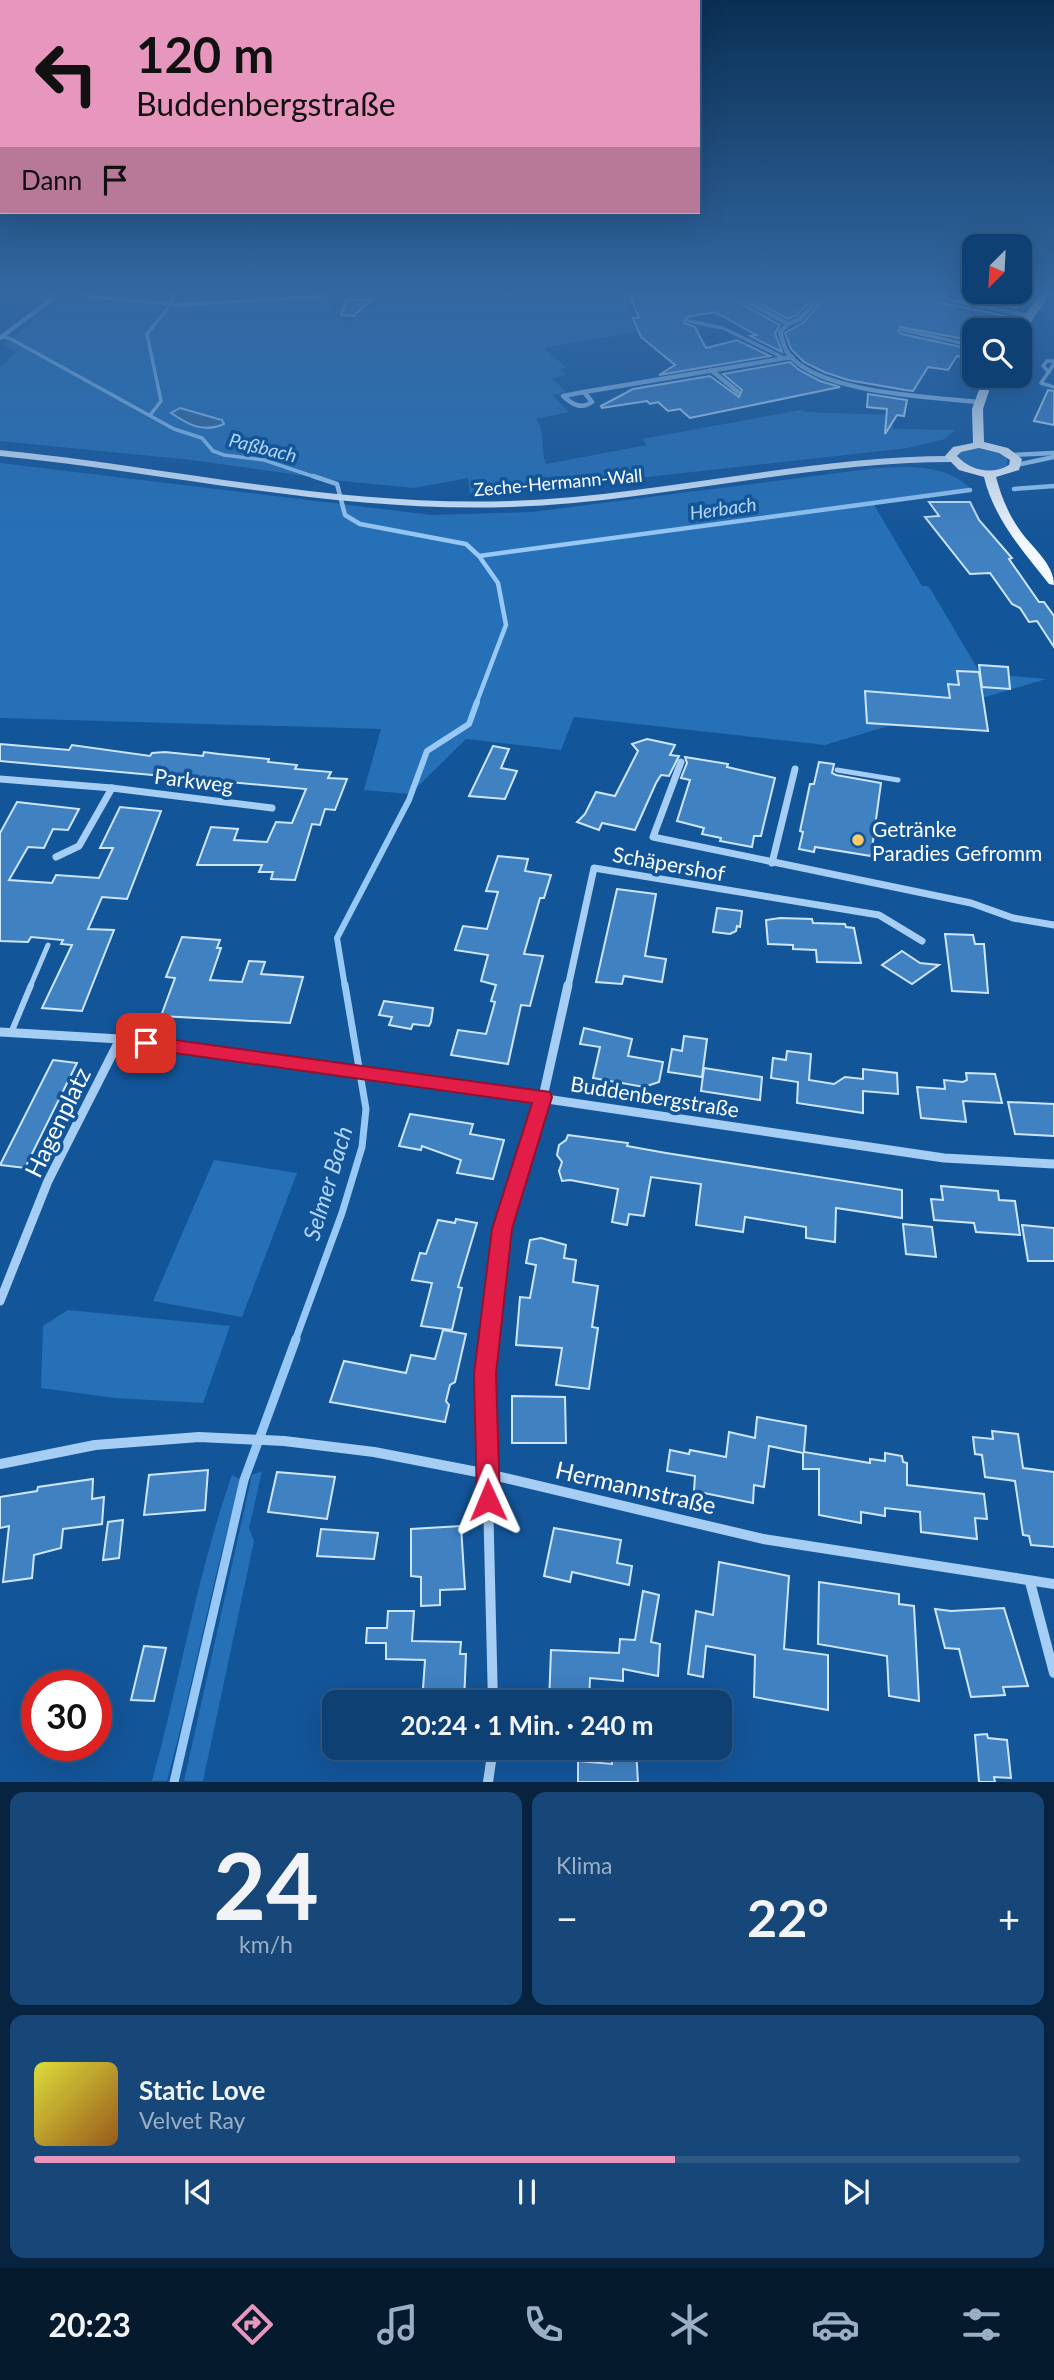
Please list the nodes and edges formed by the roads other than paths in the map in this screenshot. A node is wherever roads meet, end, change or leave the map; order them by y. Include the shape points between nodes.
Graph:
1 (655, 379) edge
2 (723, 379) edge
3 (832, 379) edge
4 (1044, 379) edge
5 (1054, 387) edge
6 (983, 388) edge
7 (584, 392) junction
8 (738, 392) dead end
9 (977, 402) junction
10 (979, 445) junction
11 (0, 453) edge
12 (1054, 455) edge
13 (952, 459) junction
14 (1014, 460) junction
15 (989, 474) junction
16 (1054, 581) edge
17 (681, 762) dead end
18 (795, 769) dead end
19 (837, 770) dead end
20 (0, 779) edge
21 (898, 780) dead end
22 (112, 788) junction
23 (272, 808) dead end
24 (56, 858) dead end
25 (772, 863) junction
26 (1054, 925) edge
27 (922, 941) dead end
28 (48, 945) dead end
29 (0, 1032) edge
30 (11, 1033) junction
31 (120, 1039) junction
32 (543, 1097) junction
33 (1054, 1164) edge
34 (0, 1301) edge
35 (0, 1464) edge
36 (488, 1474) junction
37 (1030, 1582) junction
38 (1054, 1584) edge
39 (1054, 1673) edge
40 (493, 1690) edge
41 (491, 1760) edge
42 (488, 1782) edge

1 - 7 street
2 - 8 street
3 - 9 street via 871,392
4 - 5 lane via 1041,383
6 - 9 main road
7 - 7 street via 574,394 563,396 575,405 587,406 592,402
9 - 10 main road
10 - 13 main road via 957,449 951,453
10 - 14 main road via 1003,450
11 - 13 street, Zeche-Hermann-Wall via 410,504 580,499 847,466
12 - 14 street
12 - 14 street
13 - 15 main road via 965,469
14 - 15 main road via 1009,472
15 - 16 main road via 1002,511
17 - 25 street via 653,837
18 - 25 street
19 - 21 lane
20 - 22 street, Parkweg
22 - 23 street, Parkweg
22 - 24 street via 79,846
25 - 26 street via 971,903 1013,918
27 - 32 street, Schäpershof via 879,915 594,868
28 - 30 lane
29 - 30 street, Buddenbergstraße
30 - 31 street, Buddenbergstraße
31 - 32 street, Buddenbergstraße
31 - 34 street, Hagenplatz via 48,1181
32 - 33 street, Buddenbergstraße via 944,1158
32 - 36 street via 502,1229 485,1374
35 - 36 street, Hermannstraße via 95,1445 199,1437 374,1452
36 - 37 street, Hermannstraße via 763,1539
36 - 40 street
37 - 38 street, Hermannstraße
37 - 39 street
41 - 42 street

